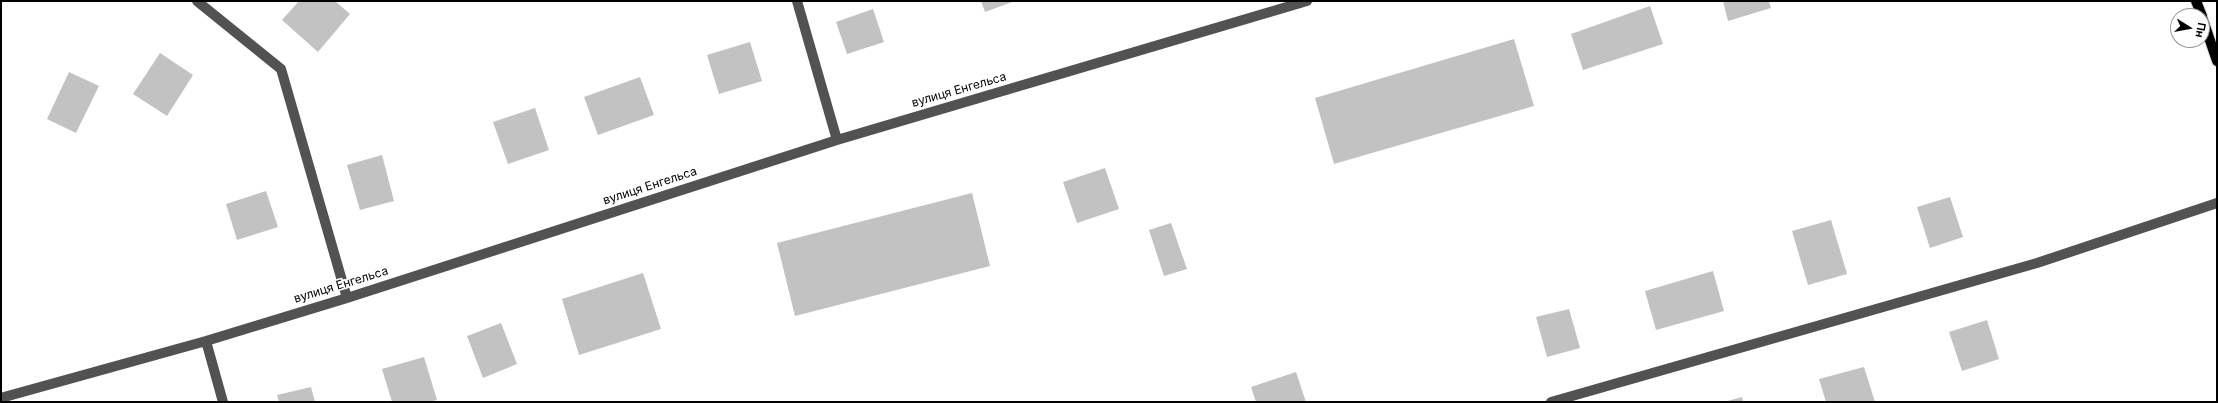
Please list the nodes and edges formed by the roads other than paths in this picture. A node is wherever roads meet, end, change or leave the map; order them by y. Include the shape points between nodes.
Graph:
1 (197, 1) edge
2 (797, 1) edge
3 (1307, 1) edge
4 (2210, 40) edge
5 (2217, 61) edge
6 (837, 140) junction
7 (2217, 203) edge
8 (347, 298) junction
9 (206, 341) junction
10 (1, 398) edge
11 (223, 402) edge
12 (1551, 402) edge

1 - 8 street via 281,69
2 - 6 street
3 - 6 street, вулиця Енгельса
4 - 5 main road
6 - 8 street, вулиця Енгельса
7 - 12 street via 2037,263
8 - 9 street, вулиця Енгельса
9 - 10 street, вулиця Енгельса
9 - 11 street

